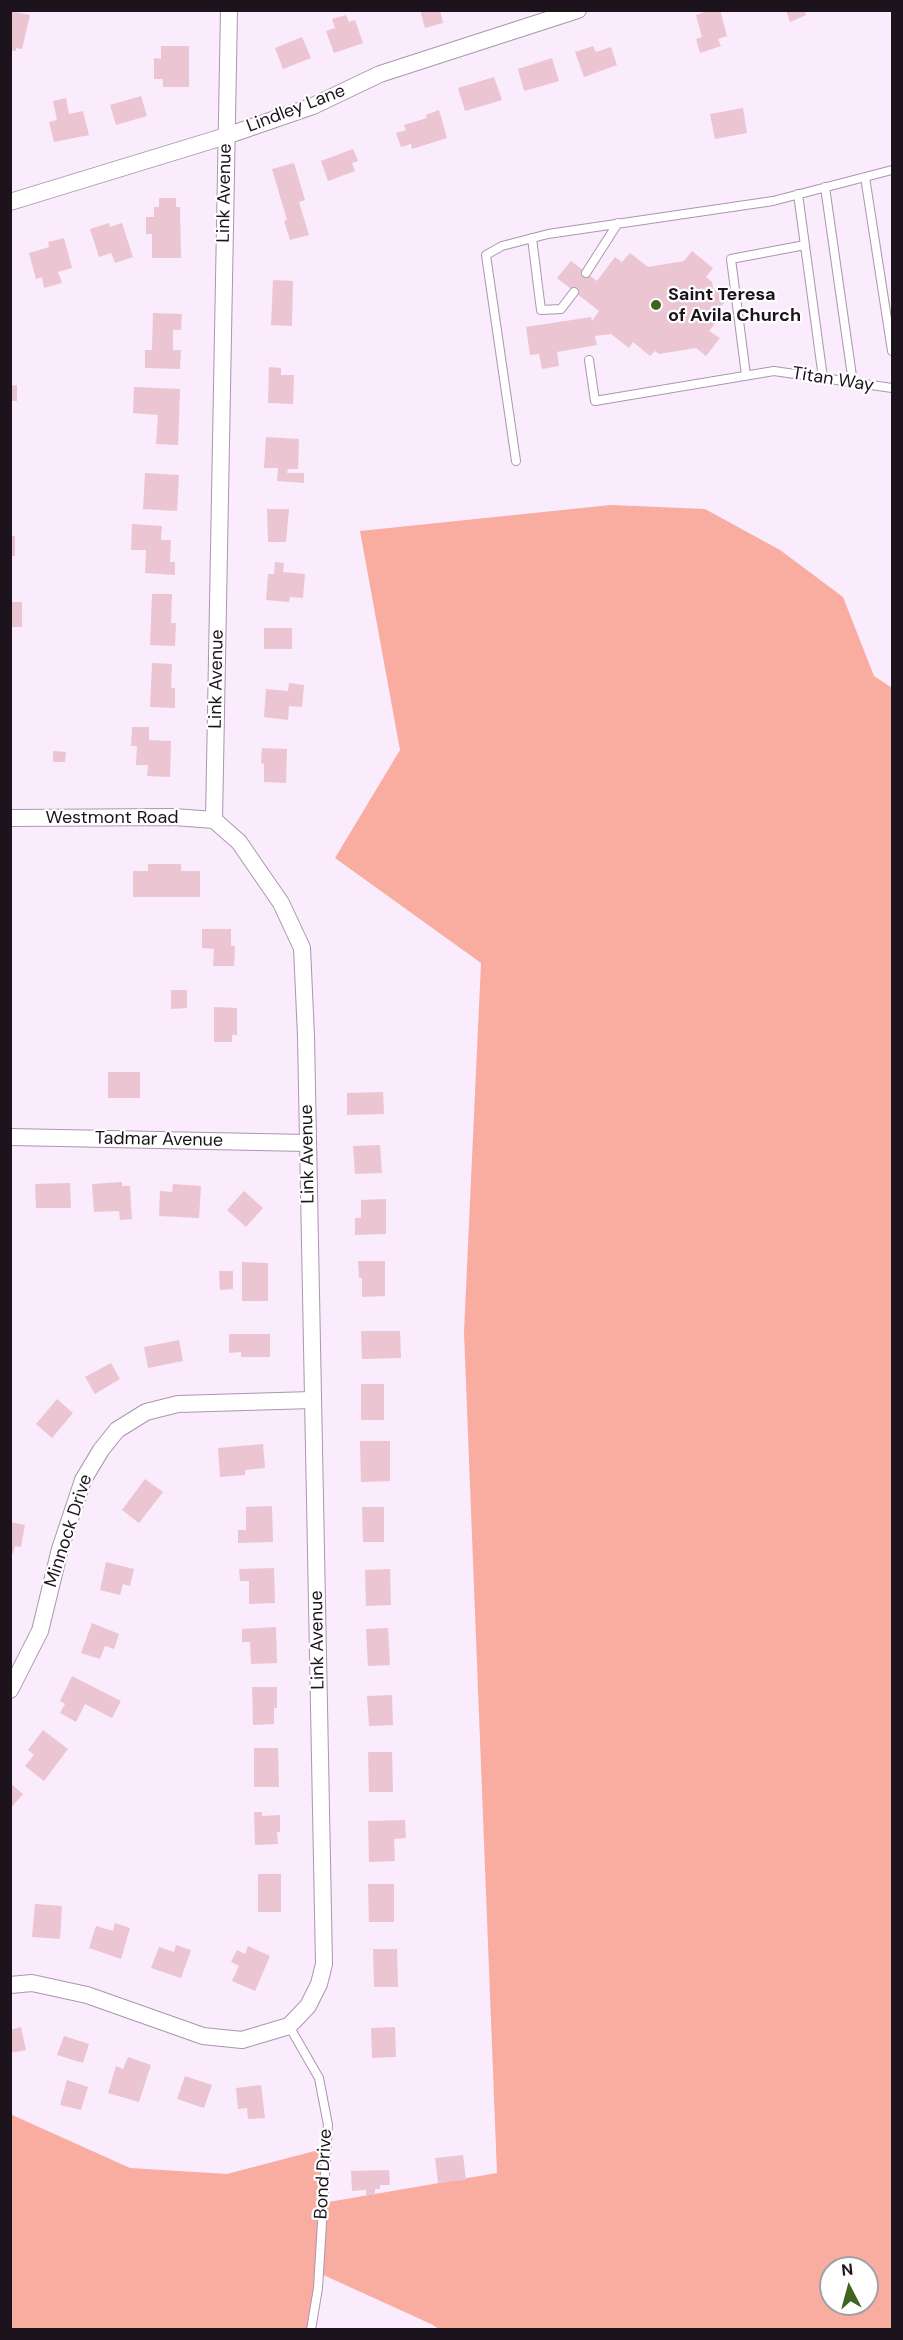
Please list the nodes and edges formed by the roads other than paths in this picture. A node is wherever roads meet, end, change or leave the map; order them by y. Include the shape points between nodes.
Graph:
1 (228, 10) edge
2 (578, 10) edge
3 (226, 136) junction
4 (892, 170) edge
5 (865, 177) junction
6 (825, 188) junction
7 (798, 194) junction
8 (10, 202) edge
9 (618, 223) junction
10 (532, 238) junction
11 (805, 245) junction
12 (586, 273) dead end
13 (574, 292) dead end
14 (892, 351) edge
15 (589, 360) dead end
16 (746, 375) junction
17 (823, 378) junction
18 (852, 383) junction
19 (892, 388) edge
20 (516, 461) dead end
21 (10, 818) edge
22 (214, 820) junction
23 (10, 1137) edge
24 (307, 1143) junction
25 (312, 1400) junction
26 (10, 1690) edge
27 (10, 1985) edge
28 (289, 2026) junction
29 (311, 2330) edge

1 - 3 street, Link Avenue
2 - 3 street, Lindley Lane via 380,74 313,106
3 - 8 street, Lindley Lane
3 - 22 street, Link Avenue
4 - 5 lane
5 - 6 lane
5 - 14 lane
6 - 7 lane
6 - 18 lane
7 - 9 lane
7 - 11 lane
9 - 10 lane
9 - 12 lane
10 - 13 lane via 541,310 561,309
10 - 20 lane via 486,255
11 - 16 lane via 731,260
11 - 17 lane
15 - 16 lane, Titan Way via 596,401
16 - 17 lane, Titan Way via 774,371
17 - 18 lane, Titan Way
18 - 19 lane, Titan Way
21 - 22 street, Westmont Road
22 - 24 street, Link Avenue via 239,842 281,903 302,948
23 - 24 street, Tadmar Avenue
24 - 25 street, Link Avenue
25 - 26 street, Minnock Drive via 178,1404 146,1413 117,1430 83,1480 60,1549 40,1630
25 - 28 street, Link Avenue via 324,1964 308,2006
27 - 28 street via 32,1983 87,1995 203,2036 242,2040
28 - 29 lane, Bond Drive via 319,2078 328,2125 318,2288

